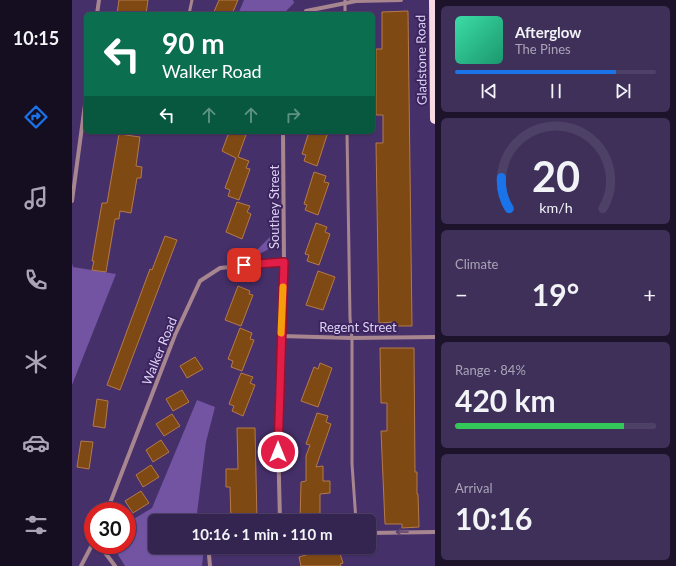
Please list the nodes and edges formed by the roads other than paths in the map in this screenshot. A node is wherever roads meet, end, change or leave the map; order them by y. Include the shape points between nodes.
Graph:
1 (99, 0) edge
2 (192, 0) edge
3 (401, 0) edge
4 (434, 0) edge
5 (345, 2) edge
6 (97, 12) edge
7 (189, 12) edge
8 (305, 12) edge
9 (84, 112) edge
10 (435, 119) edge
11 (283, 134) edge
12 (347, 134) edge
13 (72, 201) edge
14 (284, 262) junction
15 (281, 336) junction
16 (435, 337) edge
17 (352, 338) junction
18 (110, 502) edge
19 (280, 514) edge
20 (356, 514) edge
21 (435, 532) edge
22 (376, 533) edge
23 (87, 554) edge
24 (106, 554) edge
25 (209, 555) dead end
26 (81, 566) edge
27 (115, 566) edge
28 (210, 566) edge

1 - 6 street
2 - 7 lane
3 - 5 street
4 - 10 main road, Gladstone Road
5 - 8 street
9 - 13 street
11 - 14 street, Southey Street
12 - 17 lane
14 - 15 street, Southey Street
14 - 18 street, Walker Road via 220,268 200,281 175,335
15 - 17 street, Regent Street
15 - 19 street, Southey Street via 278,439
16 - 17 street, Regent Street
17 - 20 lane via 352,464
21 -> 22 street
23 - 26 street
24 - 27 street
25 - 28 street

